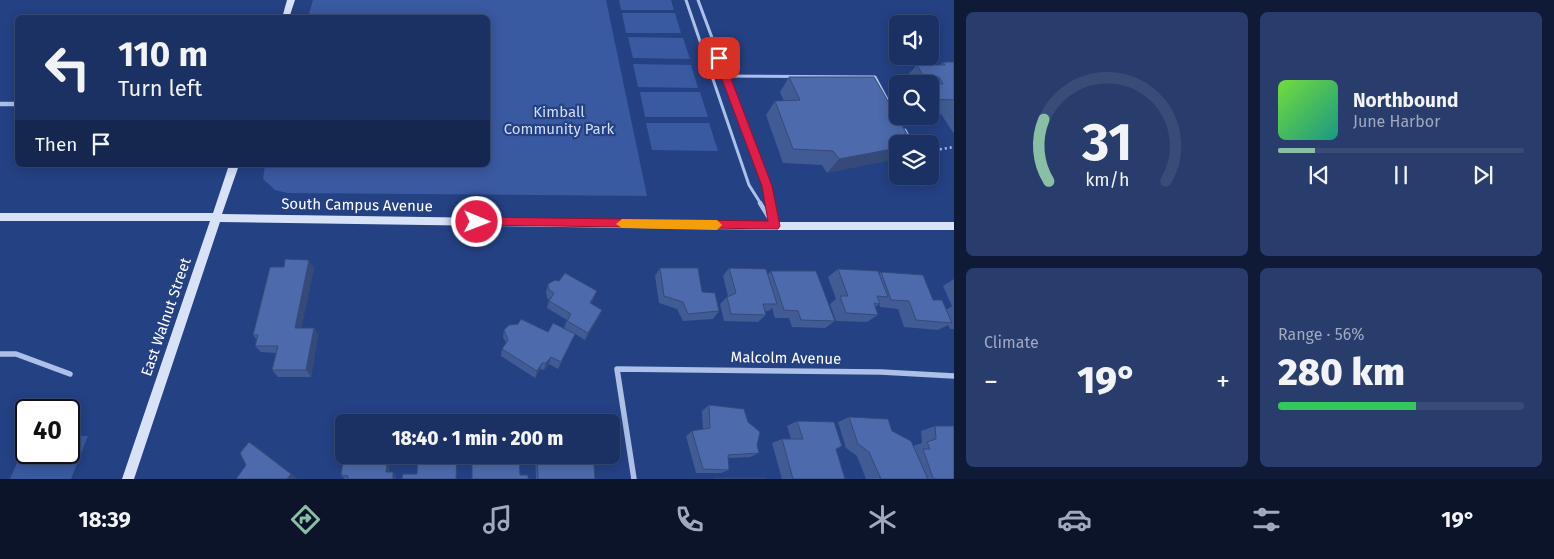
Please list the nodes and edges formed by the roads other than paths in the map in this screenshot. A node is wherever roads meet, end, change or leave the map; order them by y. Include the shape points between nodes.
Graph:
1 (291, 0) edge
2 (686, 0) edge
3 (698, 0) edge
4 (286, 15) edge
5 (712, 76) junction
6 (726, 76) junction
7 (889, 103) edge
8 (0, 104) edge
9 (15, 104) edge
10 (233, 167) edge
11 (0, 217) edge
12 (216, 218) junction
13 (774, 226) junction
14 (954, 226) edge
15 (0, 354) edge
16 (70, 374) dead end
17 (954, 376) edge
18 (128, 479) edge
19 (634, 479) edge

1 - 4 street
2 - 5 lane
3 - 6 lane
5 - 6 lane
5 - 13 lane via 749,185
6 - 7 lane via 874,76
6 - 13 lane via 767,186
8 - 9 street
10 - 12 street, East Walnut Street
11 - 12 street, South Campus Avenue
12 - 13 street, South Campus Avenue
12 - 18 street, East Walnut Street
13 - 14 street, South Campus Avenue
15 - 16 street via 16,354
17 - 19 street, Malcolm Avenue via 617,369

